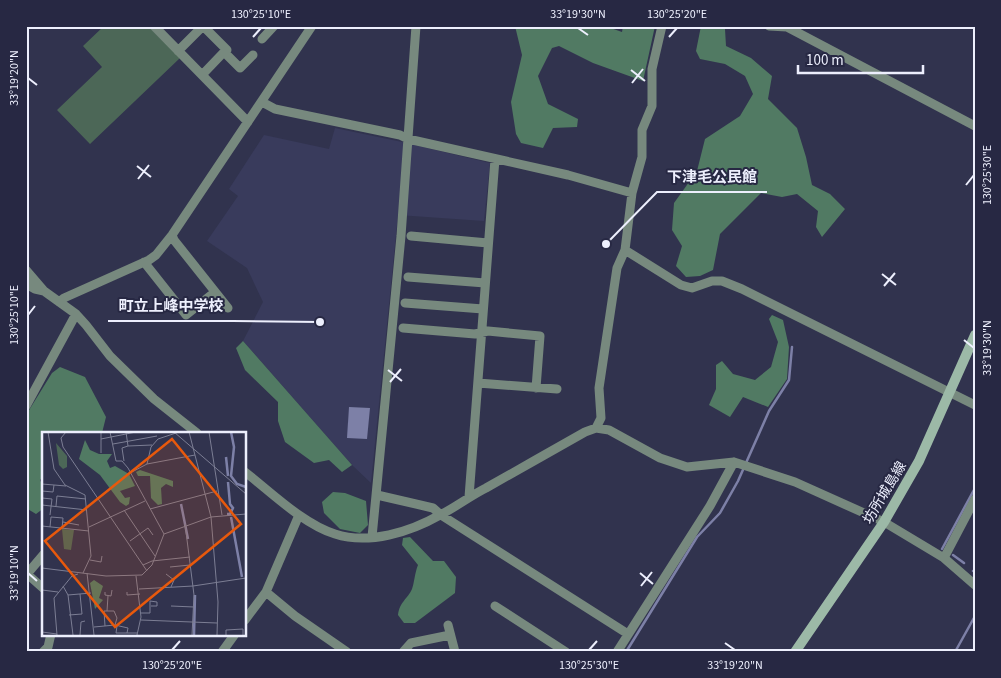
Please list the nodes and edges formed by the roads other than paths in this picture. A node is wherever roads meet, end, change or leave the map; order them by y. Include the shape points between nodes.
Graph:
1 (154, 26) edge
2 (203, 26) edge
3 (274, 26) edge
4 (312, 26) edge
5 (416, 26) edge
6 (662, 26) edge
7 (769, 26) edge
8 (787, 27) edge
9 (262, 39) dead end
10 (178, 51) junction
11 (224, 52) junction
12 (253, 56) dead end
13 (202, 75) junction
14 (262, 102) junction
15 (248, 122) junction
16 (975, 126) edge
17 (408, 139) junction
18 (495, 158) junction
19 (632, 193) junction
20 (172, 235) junction
21 (411, 236) dead end
22 (488, 243) junction
23 (625, 250) junction
24 (144, 262) junction
25 (26, 270) edge
26 (408, 276) dead end
27 (485, 283) junction
28 (26, 284) edge
29 (44, 291) junction
30 (215, 292) junction
31 (59, 302) junction
32 (405, 303) dead end
33 (228, 308) dead end
34 (483, 309) junction
35 (76, 314) junction
36 (403, 328) dead end
37 (482, 332) junction
38 (975, 335) edge
39 (478, 383) junction
40 (536, 388) junction
41 (556, 389) dead end
42 (950, 392) junction
43 (975, 405) edge
44 (26, 406) edge
45 (596, 428) junction
46 (196, 432) edge
47 (734, 462) junction
48 (246, 473) edge
49 (377, 495) junction
50 (469, 497) junction
51 (975, 500) edge
52 (299, 515) junction
53 (441, 515) junction
54 (884, 522) junction
55 (372, 537) junction
56 (42, 556) edge
57 (944, 558) junction
58 (26, 574) edge
59 (975, 585) edge
60 (42, 587) edge
61 (266, 592) junction
62 (495, 606) dead end
63 (246, 619) edge
64 (448, 625) dead end
65 (628, 634) junction
66 (450, 635) junction
67 (51, 636) edge
68 (234, 636) edge
69 (43, 652) edge
70 (222, 652) edge
71 (347, 652) edge
72 (403, 652) edge
73 (455, 652) edge
74 (566, 652) edge
75 (616, 652) edge
76 (795, 652) edge

1 - 10 street
2 - 10 street
2 - 11 street via 227,50
3 - 9 street
4 - 14 street
5 - 17 street
6 - 19 street via 652,69 652,106 642,130 642,157
7 - 8 street
8 - 16 street
10 - 13 street
11 - 12 street via 240,68
11 - 13 street
13 - 15 street
14 - 15 street
14 - 17 street via 275,109
15 - 20 street
17 - 18 street
17 - 49 street
18 - 19 street
18 - 22 street
19 - 23 street
20 - 24 street via 156,255
20 - 30 street
21 - 22 street
22 - 27 street
23 - 42 street via 681,285 692,288 722,281 742,289
23 - 45 street via 617,268 599,388 601,418
24 - 30 street via 186,315
24 - 31 street
25 - 29 street
26 - 27 street
27 - 34 street
28 - 29 street
29 - 31 street
30 - 33 street
31 - 35 street
32 - 34 street
34 - 37 street
35 - 44 street
35 - 46 street via 110,356 154,400
36 - 37 street
37 - 39 street
37 - 40 street via 540,336
38 - 42 main road, 坊所城島線
39 - 40 street
39 - 50 street
40 - 41 street
42 - 43 street
42 - 54 main road, 坊所城島線 via 926,448
45 - 47 street via 609,430 660,458 686,466
45 - 50 street
47 - 54 street via 795,482
47 - 65 street via 710,506
48 - 52 street
49 - 53 street via 433,508
49 - 55 street
50 - 53 street
51 - 57 street
52 - 55 street via 334,534 354,539
52 - 61 street
53 - 55 street via 418,526
53 - 65 street
54 - 57 street
54 - 76 main road, 坊所城島線
56 - 58 street
57 - 59 street
58 - 60 street
61 - 63 street
61 - 71 street
62 - 74 street
64 - 66 street
65 - 75 street
66 - 72 street via 411,643
66 - 73 street
67 - 69 street
68 - 70 street

